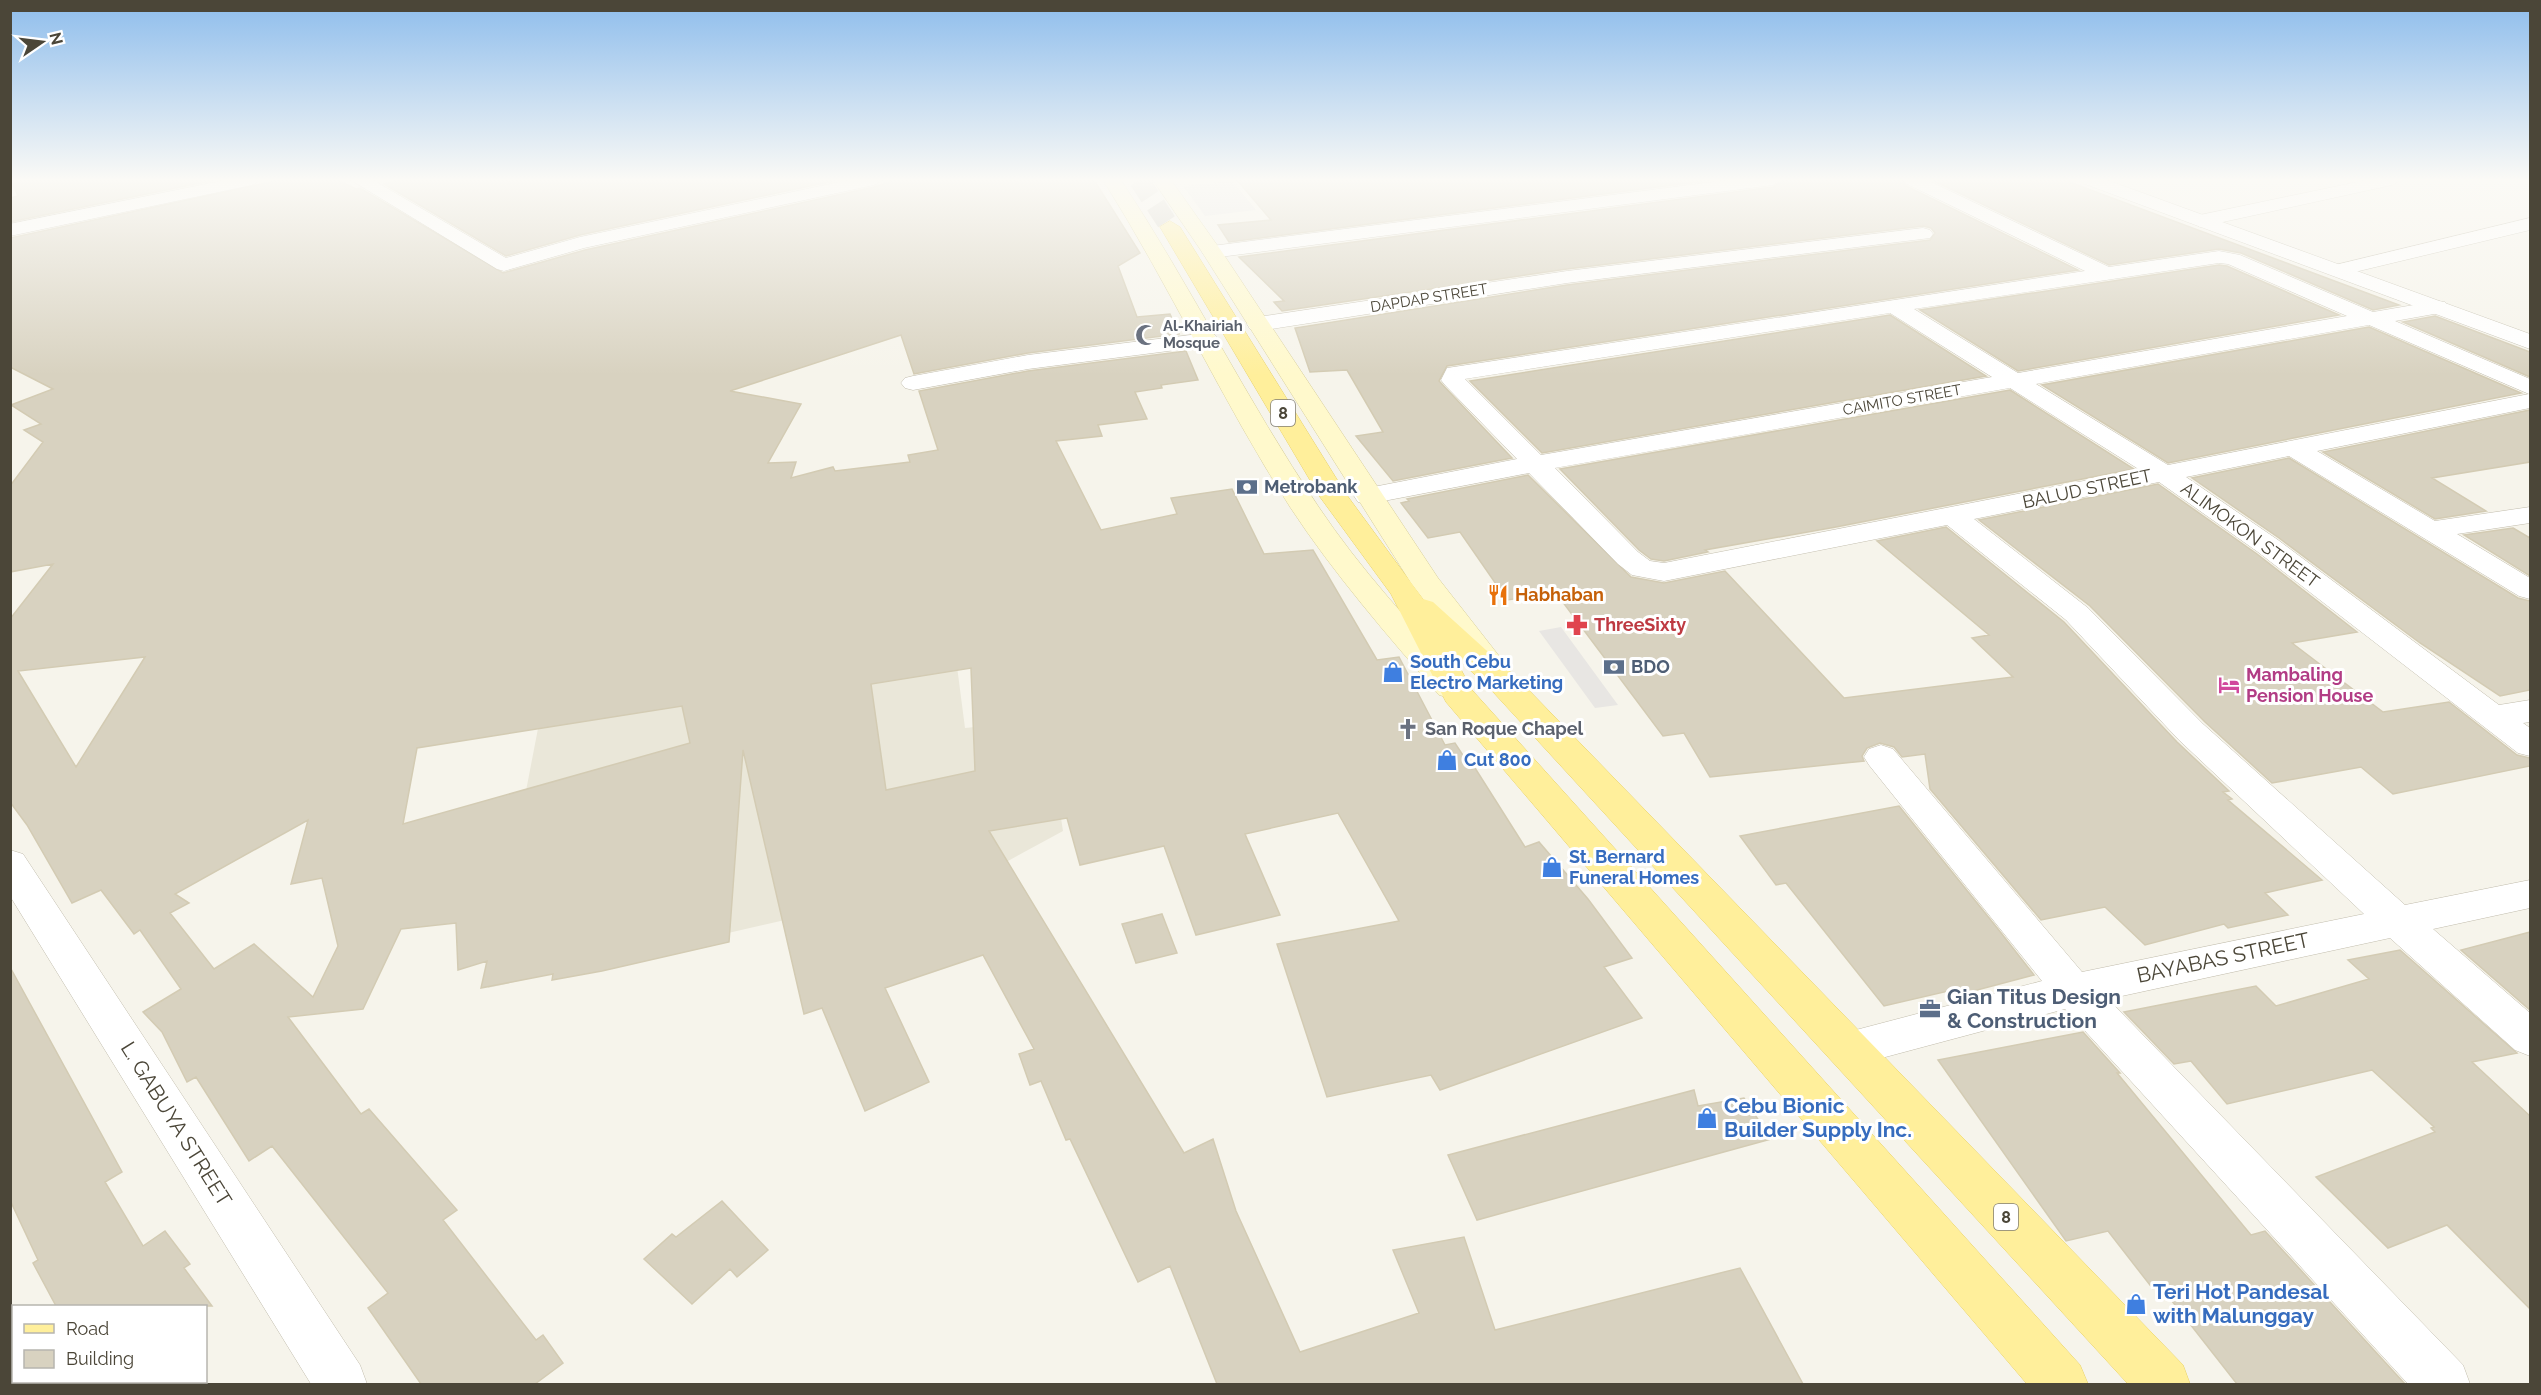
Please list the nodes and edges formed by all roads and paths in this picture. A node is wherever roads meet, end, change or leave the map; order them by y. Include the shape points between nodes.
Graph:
1 (470, 245) edge
2 (573, 245) edge
3 (1154, 245) tunnel mouth
4 (1181, 245) tunnel mouth
5 (1207, 245) edge
6 (1263, 245) edge
7 (1831, 245) edge
8 (2047, 245) edge
9 (2268, 245) edge
10 (2442, 245) edge
11 (1212, 252) junction
12 (2338, 270) junction
13 (2107, 274) junction
14 (1894, 307) junction
15 (2437, 307) junction
16 (2372, 319) junction
17 (1258, 324) junction
18 (2525, 336) edge
19 (1207, 340) junction
20 (2013, 381) junction
21 (913, 383) dead end
22 (2530, 387) edge
23 (2530, 400) edge
24 (2292, 447) junction
25 (1534, 464) junction
26 (2163, 473) junction
27 (1368, 496) junction
28 (2530, 515) edge
29 (1953, 516) junction
30 (2431, 530) junction
31 (2530, 590) edge
32 (1405, 593) junction
33 (1506, 686) junction
34 (1458, 695) junction
35 (2530, 711) edge
36 (2492, 717) junction
37 (2530, 745) edge
38 (1881, 757) dead end
39 (10, 864) edge
40 (2530, 894) edge
41 (2397, 921) junction
42 (2073, 990) junction
43 (2530, 1038) edge
44 (1848, 1049) junction
45 (341, 1384) edge
46 (2061, 1384) edge
47 (2164, 1384) edge
48 (2444, 1384) edge

1 - 2 street via 504,265
3 - 19 main road, 8
4 - 32 main road, 8 via 1334,497
5 - 11 main road, 8
6 - 11 street
7 - 17 street, DAPDAP STREET via 1567,277
8 - 13 street
9 - 12 street
10 - 12 street
11 - 17 main road, 8
12 - 15 street
13 - 14 street
13 - 16 street via 2219,257
14 - 20 street, ALIMOKON STREET
14 - 25 street via 1455,373 1454,380
15 - 16 street, CAIMITO STREET
15 - 18 street
16 - 20 street, CAIMITO STREET
16 - 22 street
17 - 27 main road, 8
19 - 21 street via 1028,362
19 - 34 main road, 8 via 1305,507 1368,595
20 - 25 street, CAIMITO STREET
20 - 26 street, ALIMOKON STREET
23 - 24 street, BALUD STREET
24 - 26 street, BALUD STREET
24 - 30 street
25 - 27 street, CAIMITO STREET
25 - 29 street, BALUD STREET via 1642,569 1664,572
26 - 29 street, BALUD STREET
26 - 36 street, ALIMOKON STREET via 2268,546
27 - 33 main road, 8 via 1426,583
28 - 30 street
29 - 41 street via 2077,614 2191,732
30 - 31 street
32 - 33 main road, 8
32 - 34 main road, 8
33 - 44 main road, 8
34 - 46 main road, 8
35 - 36 street
36 - 37 street, ALIMOKON STREET
38 - 42 street
39 - 45 street, L. GABUYA STREET
40 - 41 street, BAYABAS STREET
41 - 42 street, BAYABAS STREET
41 - 43 street
42 - 44 street, BAYABAS STREET
42 - 48 street
44 - 47 main road, 8

